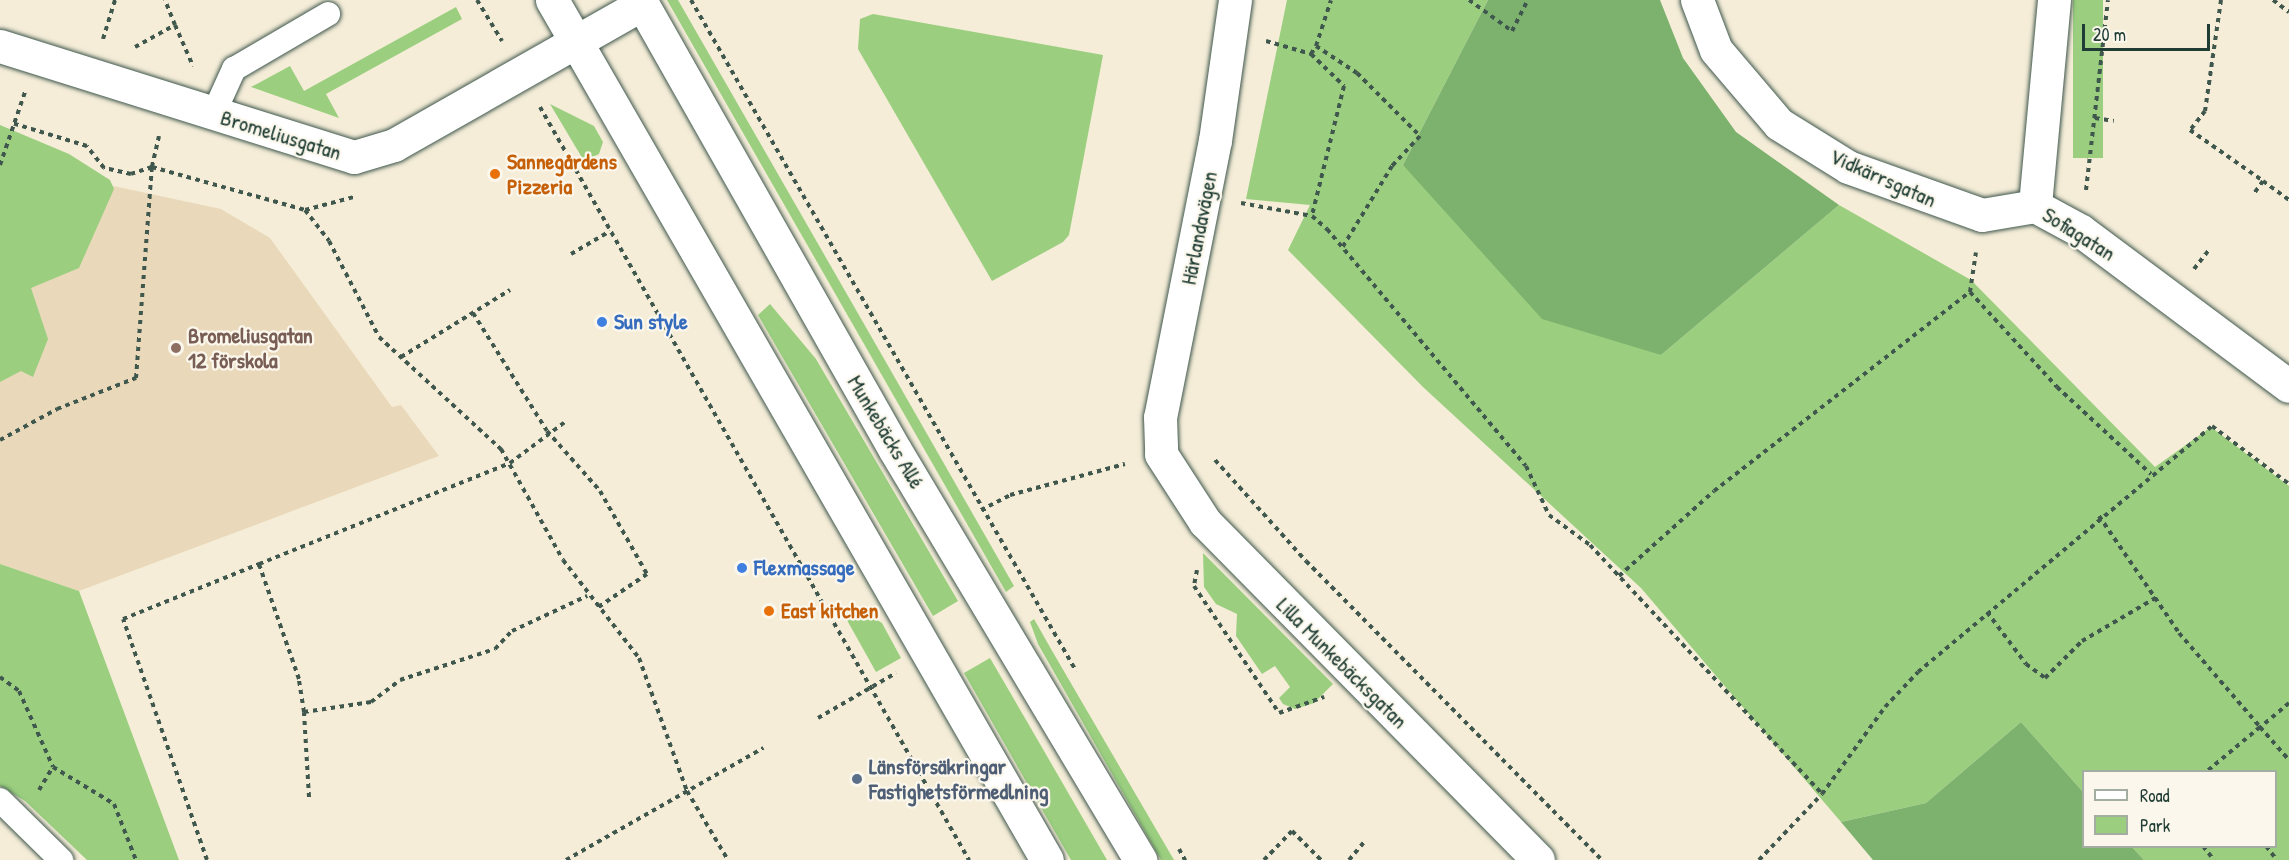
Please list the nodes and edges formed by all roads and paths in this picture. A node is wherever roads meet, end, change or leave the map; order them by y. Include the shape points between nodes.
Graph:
1 (165, 0) edge
2 (477, 0) edge
3 (552, 0) edge
4 (691, 0) edge
5 (1331, 0) edge
6 (1469, 0) edge
7 (1528, 0) edge
8 (1697, 0) edge
9 (2054, 0) edge
10 (2108, 0) edge
11 (2221, 0) edge
12 (2273, 0) edge
13 (641, 2) edge
14 (2289, 12) edge
15 (328, 14) dead end
16 (1233, 15) edge
17 (572, 40) junction
18 (0, 46) edge
19 (1316, 46) junction
20 (1311, 54) junction
21 (39, 58) junction
22 (519, 70) junction
23 (118, 84) junction
24 (169, 100) junction
25 (213, 115) junction
26 (2095, 118) junction
27 (2114, 121) dead end
28 (12, 123) junction
29 (0, 165) edge
30 (152, 167) junction
31 (2263, 181) junction
32 (2255, 192) dead end
33 (2289, 200) edge
34 (1231, 201) dead end
35 (2035, 206) junction
36 (1312, 216) junction
37 (610, 231) junction
38 (2081, 231) junction
39 (1342, 248) junction
40 (571, 254) dead end
41 (510, 290) dead end
42 (472, 313) junction
43 (400, 357) junction
44 (2289, 386) edge
45 (565, 422) dead end
46 (547, 431) junction
47 (0, 440) edge
48 (1161, 454) junction
49 (510, 463) junction
50 (2151, 474) junction
51 (2289, 483) edge
52 (981, 510) junction
53 (2099, 516) junction
54 (1205, 522) junction
55 (259, 564) junction
56 (1619, 576) junction
57 (587, 596) junction
58 (2158, 596) junction
59 (597, 608) junction
60 (1987, 612) junction
61 (0, 677) edge
62 (1080, 678) dead end
63 (1362, 683) junction
64 (871, 688) junction
65 (2289, 703) edge
66 (304, 712) junction
67 (818, 718) dead end
68 (2260, 727) junction
69 (763, 748) dead end
70 (2289, 760) edge
71 (2207, 770) edge
72 (687, 791) junction
73 (1822, 794) junction
74 (309, 798) dead end
75 (0, 800) edge
76 (1173, 840) dead end
77 (1365, 841) dead end
78 (2205, 848) edge
79 (2268, 848) edge
80 (61, 860) edge
81 (136, 860) edge
82 (207, 860) edge
83 (566, 860) edge
84 (728, 860) edge
85 (969, 860) edge
86 (1047, 860) edge
87 (1140, 860) edge
88 (1185, 860) edge
89 (1264, 860) edge
90 (1321, 860) edge
91 (1349, 860) edge
92 (1538, 860) edge
93 (1602, 860) edge
94 (1759, 860) edge
95 (2214, 860) edge
96 (2277, 860) edge

1 - 23 path via 174,25 128,51
2 - 22 path
3 - 17 street
4 - 52 path
5 - 19 path
6 - 7 path via 1512,31
8 - 35 street, Vidkärrsgatan via 1716,50 1779,124 1848,167 1983,215
9 - 35 street, Sofiagatan
10 - 26 path
11 - 31 path via 2205,111 2190,130
12 - 14 path
13 - 17 street, Bromeliusgatan
13 - 87 street, Munkebäcks Allé via 896,450
15 - 25 lane via 234,69
16 - 20 path
16 - 48 street, Härlandavägen via 1215,140 1160,417
17 - 22 street, Bromeliusgatan
17 - 86 street
18 - 21 street, Bromeliusgatan
19 - 20 path
19 - 39 path via 1357,73 1420,136 1392,166
20 - 36 path via 1344,86
21 - 23 street, Bromeliusgatan
21 - 28 path
22 - 25 street, Bromeliusgatan via 394,145 354,157
22 - 37 path
23 - 24 street, Bromeliusgatan
24 - 25 street, Bromeliusgatan
24 - 30 path
26 - 27 path
26 - 38 path
28 - 29 path
28 - 30 path via 87,146 104,168 131,174
30 - 43 path via 305,210 328,241 379,337
30 - 47 path via 136,378 57,409
31 - 32 path
31 - 33 path
34 - 36 path
35 - 38 street, Sofiagatan
36 - 39 path
37 - 40 path
37 - 64 path
38 - 44 street, Sofiagatan
39 - 56 path via 1526,466 1549,515 1590,545
41 - 42 path
42 - 43 path
42 - 46 path
43 - 49 path via 473,420
45 - 46 path
46 - 49 path
46 - 59 path via 600,491 647,574
48 - 52 path via 1010,495
48 - 54 street, Lilla Munkebäcksgatan
48 - 93 path via 1205,446 1228,480 1298,553
49 - 55 path
49 - 57 path
50 - 51 path via 2212,426
50 - 53 path
50 - 56 path via 2057,387 1970,292 1714,491
52 - 62 path
53 - 58 path
53 - 60 path
54 - 63 street, Lilla Munkebäcksgatan
54 - 63 path via 1194,586 1278,713
55 - 66 path via 299,679
55 - 82 path via 123,619
56 - 73 path
57 - 59 path
57 - 66 path via 512,631 495,649 400,680 371,702
58 - 60 path via 2082,641 2045,678 2026,664
58 - 68 path via 2188,645
59 - 72 path via 639,658
60 - 73 path via 1885,707
61 - 81 path via 19,691 53,767 114,804
63 - 92 street, Lilla Munkebäcksgatan
64 - 67 path
64 - 85 path
65 - 68 path
66 - 74 path
68 - 70 path
68 - 71 path
69 - 72 path
72 - 83 path
72 - 84 path
73 - 94 path
75 - 80 lane
76 - 88 path
77 - 91 path
78 - 95 path
79 - 96 path
89 - 90 path via 1292,831

